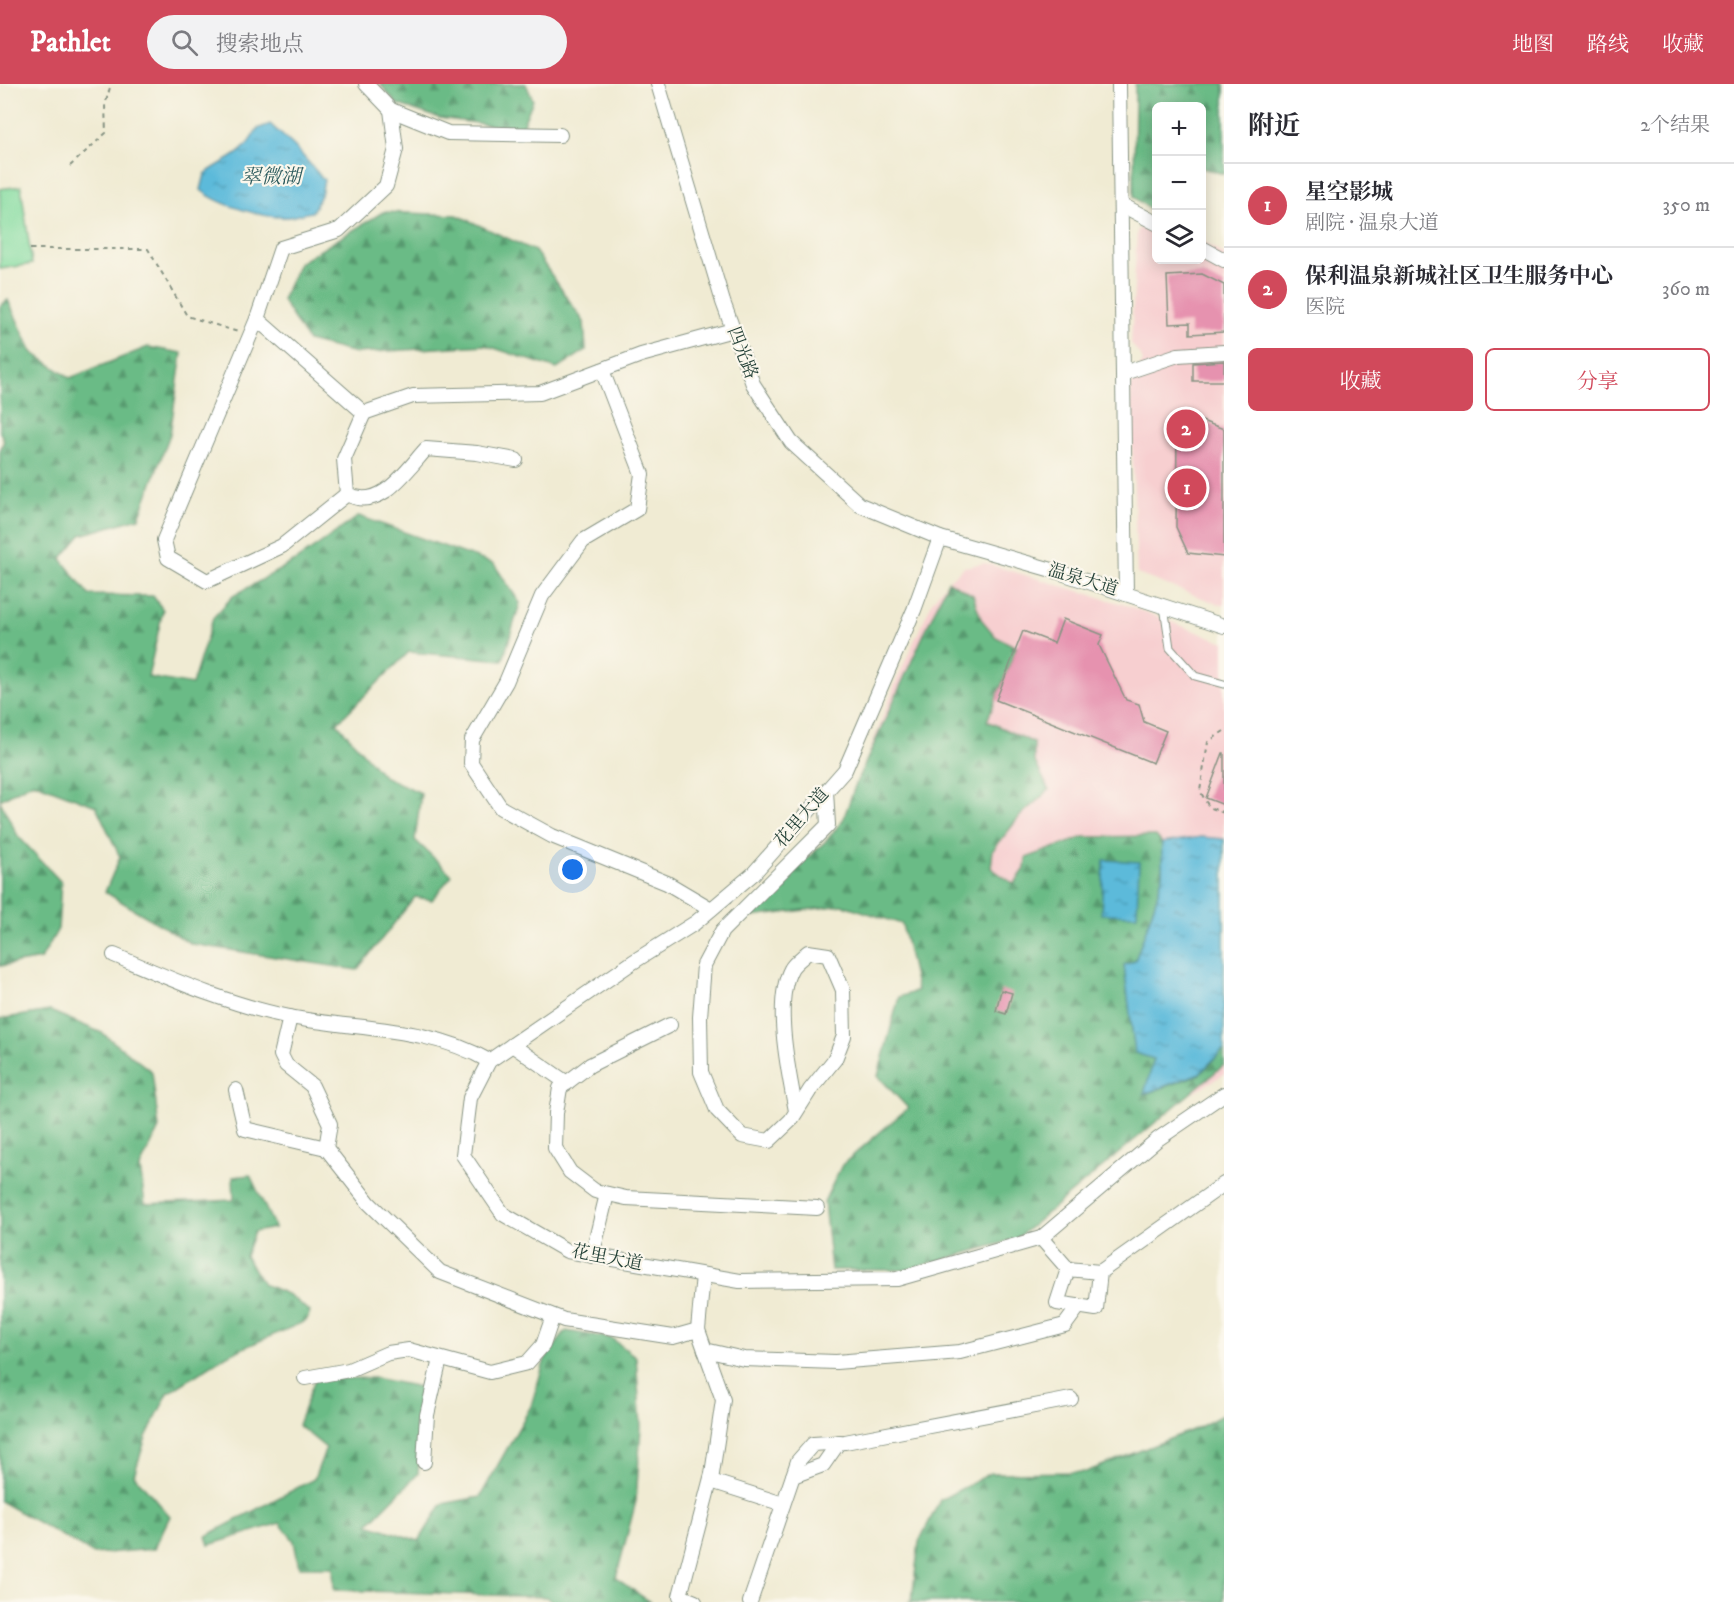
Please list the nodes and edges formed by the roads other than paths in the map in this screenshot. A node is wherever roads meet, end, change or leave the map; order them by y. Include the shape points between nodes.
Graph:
1 (366, 84) edge
2 (658, 84) edge
3 (1119, 84) edge
4 (391, 110) junction
5 (560, 135) dead end
6 (1122, 205) junction
7 (1152, 221) edge
8 (1206, 250) edge
9 (1224, 260) edge
10 (257, 319) junction
11 (734, 330) junction
12 (1224, 352) edge
13 (602, 370) junction
14 (1124, 372) junction
15 (364, 413) junction
16 (516, 460) dead end
17 (347, 494) junction
18 (940, 538) junction
19 (1126, 594) junction
20 (1164, 606) junction
21 (1224, 626) edge
22 (1224, 684) edge
23 (826, 791) junction
24 (711, 909) junction
25 (114, 955) dead end
26 (290, 1017) junction
27 (670, 1025) dead end
28 (512, 1046) junction
29 (489, 1061) junction
30 (567, 1083) junction
31 (236, 1090) dead end
32 (1224, 1094) edge
33 (796, 1111) junction
34 (326, 1148) junction
35 (1224, 1184) edge
36 (607, 1194) junction
37 (817, 1208) dead end
38 (1041, 1238) junction
39 (592, 1256) junction
40 (1068, 1269) junction
41 (1100, 1272) junction
42 (703, 1275) junction
43 (1080, 1306) junction
44 (553, 1316) junction
45 (698, 1330) junction
46 (705, 1350) junction
47 (440, 1359) junction
48 (305, 1378) dead end
49 (1071, 1399) dead end
50 (839, 1442) junction
51 (424, 1462) dead end
52 (793, 1476) junction
53 (711, 1481) junction
54 (783, 1504) junction
55 (695, 1602) edge
56 (750, 1602) edge

1 - 4 street
2 - 11 street, 四光路
3 - 6 street
4 - 5 street via 448,133
4 - 10 street via 396,148 386,186 339,230 281,248
6 - 7 street
6 - 14 street
8 - 9 street
10 - 15 street
10 - 17 street via 164,540 168,558 207,581 282,546
11 - 13 street via 641,355
11 - 18 street, 四光路 via 753,384 791,442 860,505
12 - 14 street via 1178,355
13 - 15 street via 540,393 413,396
13 - 24 street via 642,474 637,509 583,541 542,596 506,682 471,740 471,763 501,808 552,836 668,883
14 - 19 street
15 - 17 street via 344,459
16 - 17 street via 426,449 382,495 357,500
18 - 19 street, 温泉大道
18 - 23 street, 花里大道 via 914,610 845,770
19 - 20 street, 温泉大道
20 - 21 street, 温泉大道
20 - 22 lane via 1170,648 1195,676
23 - 24 street, 花里大道 via 753,874
23 - 33 street via 828,825 722,930 704,965 701,1072 717,1110 742,1136 769,1140
24 - 28 street, 花里大道
25 - 26 street via 201,992
26 - 29 street via 375,1028 466,1047
26 - 34 street via 281,1055 286,1065 312,1086 330,1124
27 - 30 street via 590,1065
28 - 29 street, 花里大道
28 - 30 street
29 - 39 street, 花里大道 via 470,1098 463,1155 503,1214 567,1251
30 - 36 street via 560,1088 555,1148 570,1172 595,1191
31 - 34 street via 245,1129
32 - 38 street, 花里大道 via 1158,1139
33 - 33 street via 835,1059 844,1035 843,990 828,955 807,952 791,969 784,1001 784,1047
34 - 44 street via 369,1203 440,1272
35 - 41 street
36 - 37 street
36 - 39 street
38 - 40 street
38 - 42 street, 花里大道 via 897,1280 740,1281
39 - 42 street, 花里大道
40 - 41 street
40 - 43 street via 1057,1302
41 - 43 street via 1096,1309
42 - 45 street
43 - 46 street via 1065,1325 960,1352 836,1362 744,1359
44 - 45 street via 673,1337
44 - 47 street via 543,1345 527,1363 490,1372
45 - 46 street
46 - 53 street via 723,1400
47 - 48 street via 409,1350 388,1353 349,1370
47 - 51 street via 427,1415
49 - 50 street
50 - 52 street via 823,1465
50 - 52 street via 813,1444 798,1461
52 - 54 street
53 - 54 street
53 - 55 street via 680,1596
54 - 56 street

